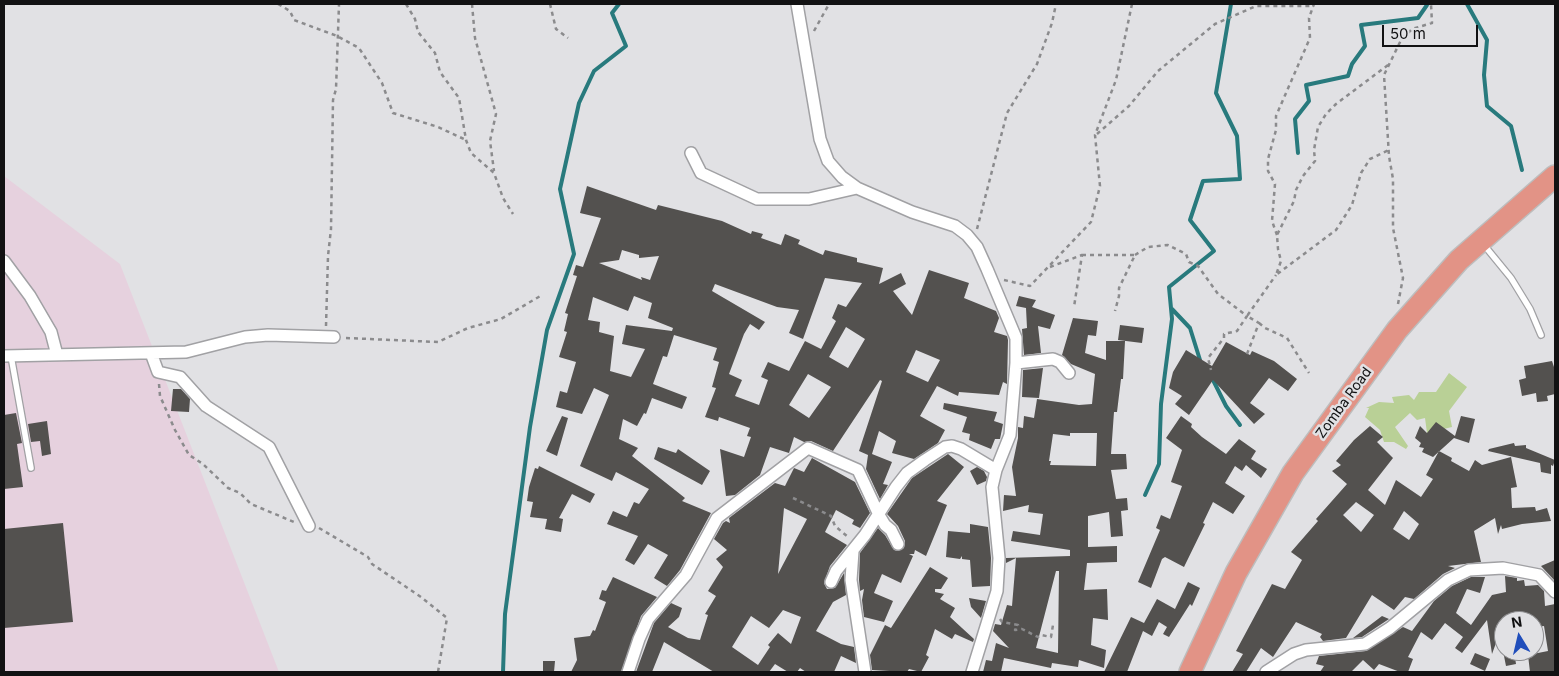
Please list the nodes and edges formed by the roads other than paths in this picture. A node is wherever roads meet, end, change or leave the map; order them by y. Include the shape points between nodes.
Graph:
1 (796, 4) edge
2 (691, 153) dead end
3 (1555, 176) edge
4 (857, 188) junction
5 (1482, 241) junction
6 (4, 261) edge
7 (1541, 335) dead end
8 (330, 337) road end
9 (151, 353) junction
10 (57, 355) junction
11 (7, 356) edge
12 (1016, 363) junction
13 (1069, 373) dead end
14 (31, 468) dead end
15 (996, 470) junction
16 (880, 515) junction
17 (308, 526) road end
18 (898, 544) dead end
19 (853, 551) junction
20 (831, 582) dead end
21 (1555, 592) edge
22 (628, 672) edge
23 (865, 672) edge
24 (972, 672) edge
25 (1190, 672) edge
26 (1266, 672) edge

1 - 4 street via 820,140 828,161
2 - 4 street via 701,172 757,199 809,199
3 - 5 highway, Zomba Road
4 - 12 street via 955,226 967,236 976,247 1014,330
5 - 7 lane via 1530,308
5 - 25 highway, Zomba Road via 1459,260 1396,330 1293,473 1236,573
6 - 10 street via 51,332
8 - 9 street via 245,337 186,352
9 - 10 street
9 - 17 street via 158,372 180,377 206,406 269,447
10 - 11 street
11 - 14 lane
12 - 13 street via 1053,359
12 - 15 street via 1010,435
15 - 16 street via 961,449 945,447 907,473
15 - 24 street via 992,507 999,558 997,592
16 - 18 street
16 - 19 street
16 - 22 street via 858,470 808,448 717,518 686,575 648,619
19 - 20 street
19 - 23 street via 851,580
21 - 26 street via 1539,575 1503,568 1469,570 1443,583 1390,628 1365,644 1306,650

